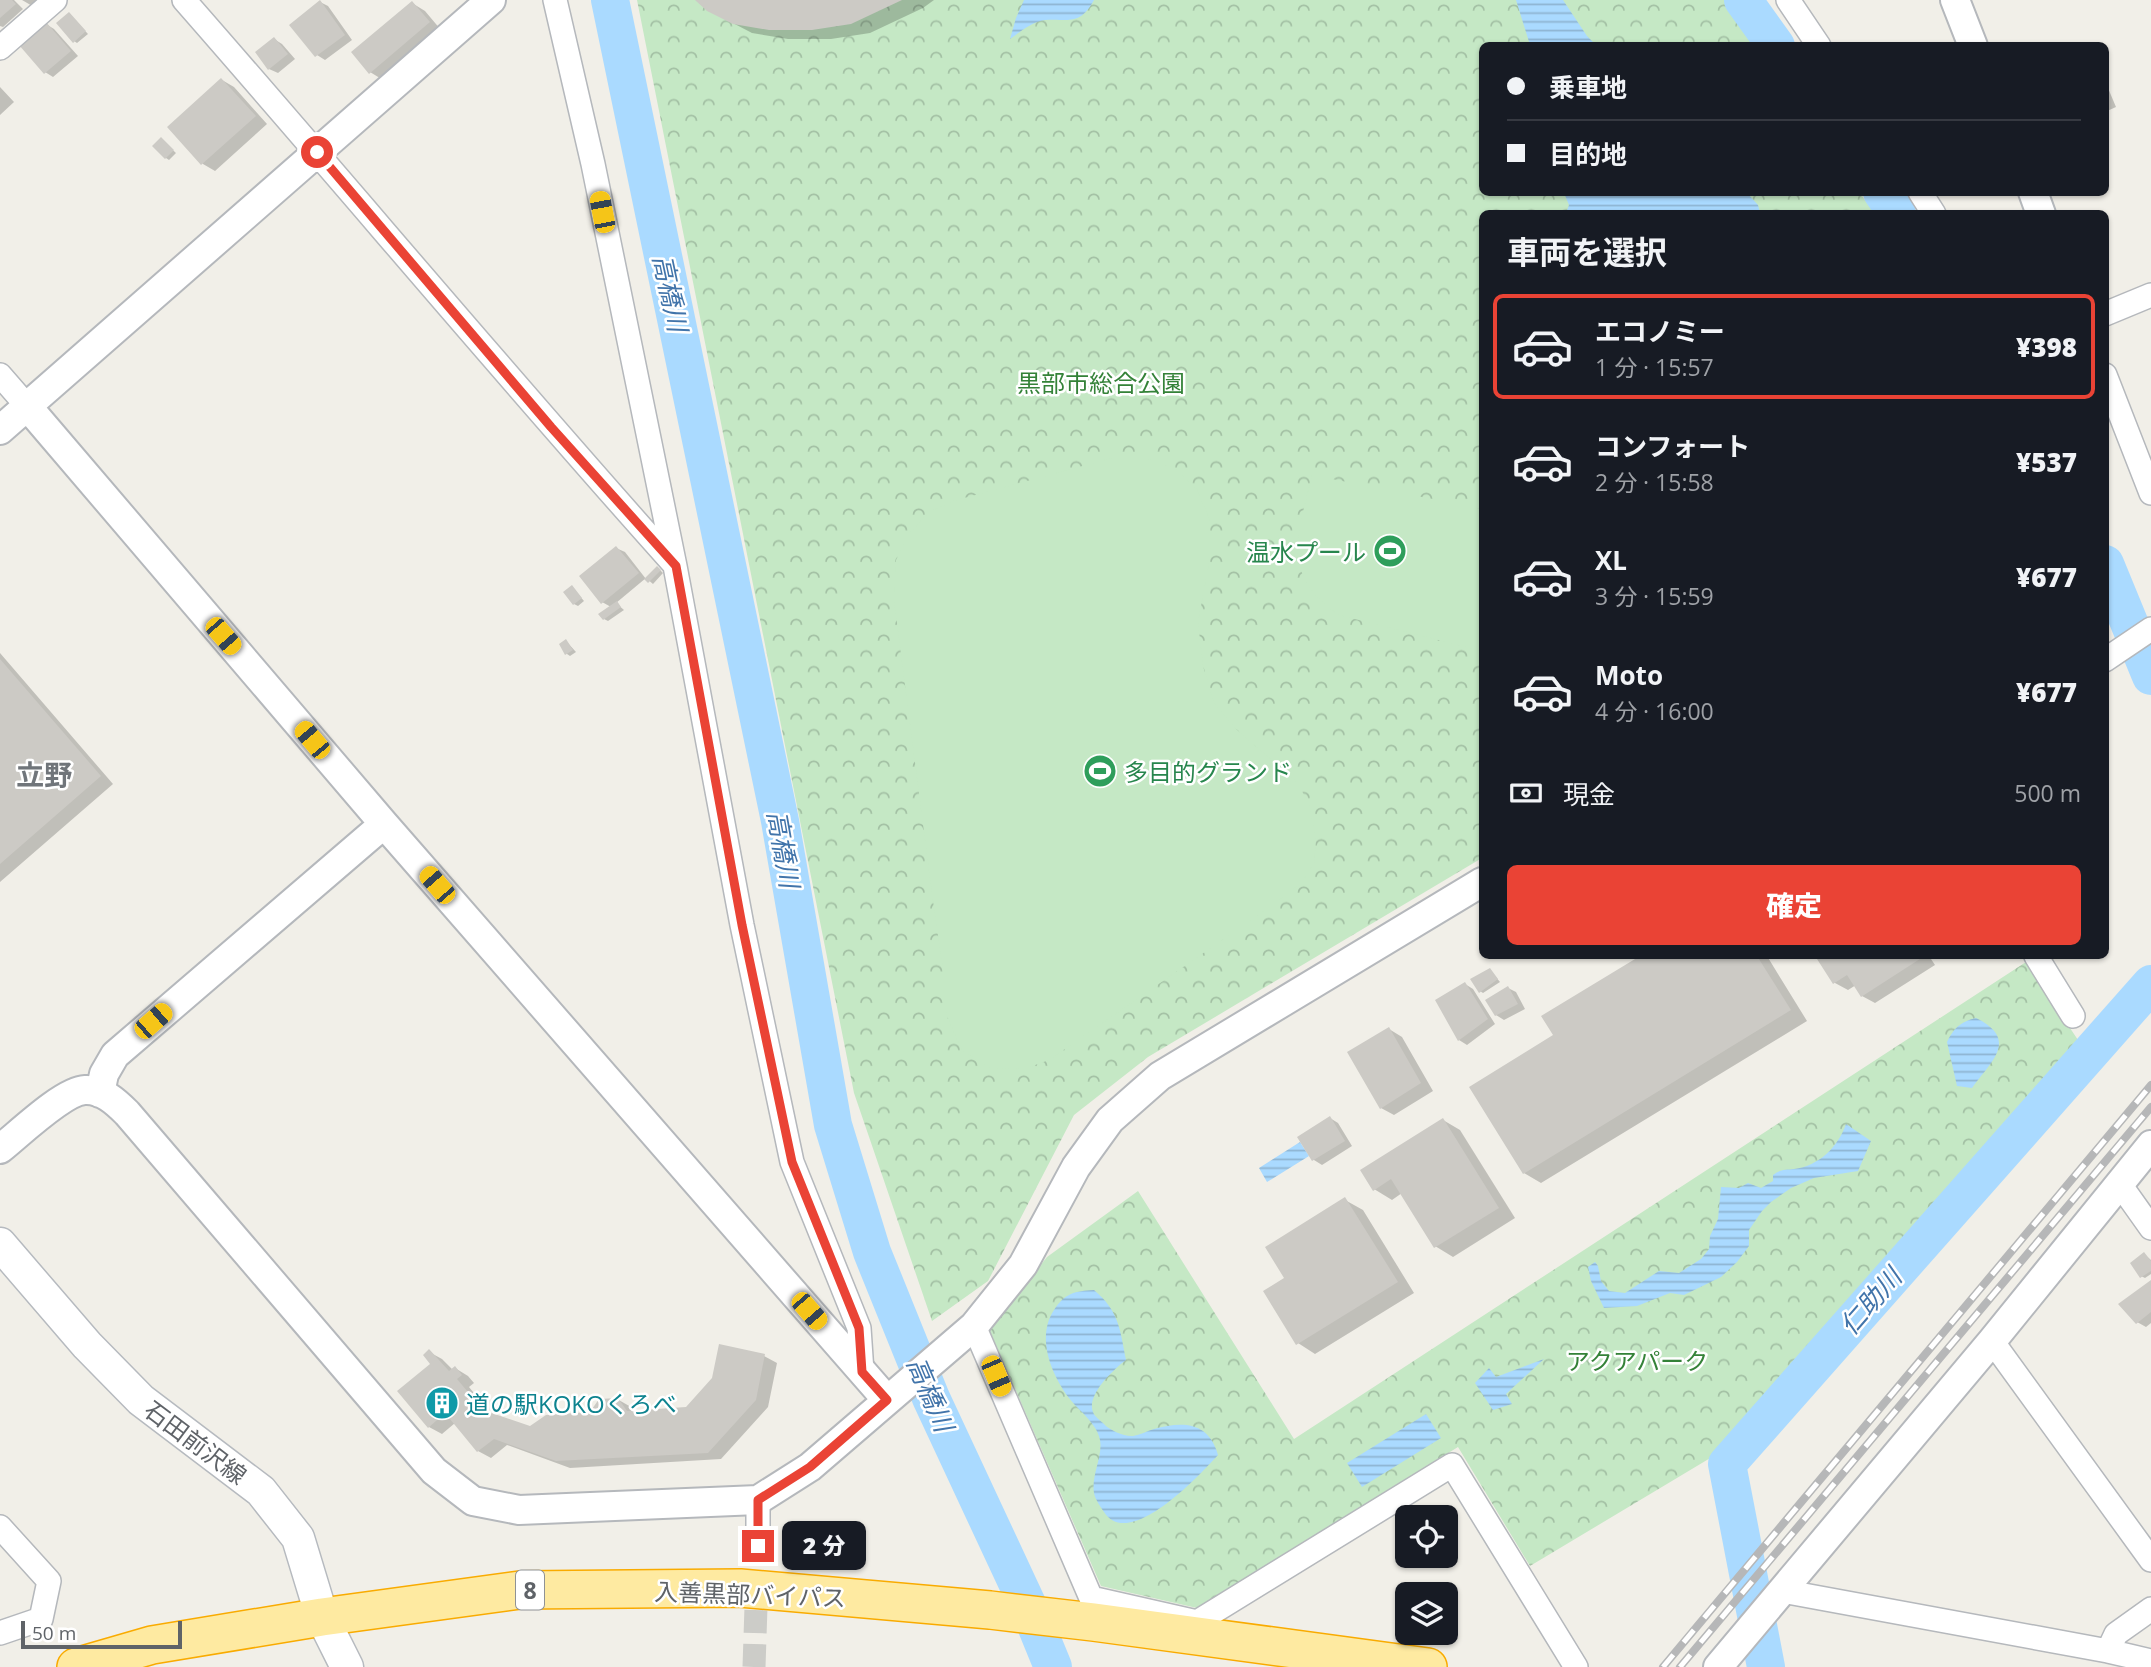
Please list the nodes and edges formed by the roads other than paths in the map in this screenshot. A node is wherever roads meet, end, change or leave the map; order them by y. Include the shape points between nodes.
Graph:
1 (55, 0) edge
2 (184, 0) edge
3 (491, 0) edge
4 (555, 0) edge
5 (1788, 0) edge
6 (1955, 0) edge
7 (1816, 42) edge
8 (1971, 42) edge
9 (0, 48) edge
10 (317, 152) junction
11 (2151, 295) edge
12 (2109, 312) edge
13 (0, 375) edge
14 (2109, 385) edge
15 (27, 406) junction
16 (0, 430) edge
17 (2151, 493) edge
18 (676, 566) junction
19 (2151, 629) edge
20 (2109, 657) edge
21 (384, 824) junction
22 (1479, 884) edge
23 (2038, 959) edge
24 (2073, 1016) dead end
25 (100, 1093) junction
26 (2151, 1145) edge
27 (0, 1149) edge
28 (2119, 1183) junction
29 (2151, 1228) edge
30 (0, 1244) edge
31 (967, 1332) junction
32 (1992, 1340) junction
33 (862, 1372) junction
34 (887, 1400) junction
35 (758, 1500) junction
36 (0, 1527) edge
37 (758, 1546) tunnel mouth
38 (2151, 1560) edge
39 (1782, 1591) junction
40 (2151, 1609) edge
41 (322, 1617) junction
42 (0, 1633) edge
43 (2108, 1651) junction
44 (2151, 1661) edge
45 (76, 1667) edge
46 (347, 1667) edge
47 (1428, 1667) edge
48 (1576, 1667) edge
49 (1718, 1667) edge

1 - 9 street
2 - 10 street
3 - 10 street
4 - 18 street
5 - 7 street
6 - 8 street
10 - 15 street
10 - 18 street via 542,417
11 - 12 street
13 - 15 street
14 - 17 street
15 - 16 street
15 - 21 street
18 - 33 street via 792,1162 859,1328
19 - 20 street
21 - 25 street via 115,1055
21 - 33 street
22 - 31 street via 1160,1076 1110,1120 1076,1167 1023,1265
23 - 24 street
25 - 27 street via 84,1090 64,1098
25 - 35 street via 127,1113 434,1471 473,1501 519,1510
26 - 28 street
28 - 29 street
28 - 32 street
30 - 41 main road, 石田前沢線 via 141,1400 261,1491 298,1538
31 - 34 street
31 - 48 street via 1091,1598 1197,1622 1452,1465
32 - 38 street
32 - 39 street
33 - 34 street
34 - 35 street via 810,1467
35 - 37 street
36 - 42 street via 48,1581 41,1619
39 - 43 street
39 - 49 street
40 - 43 street via 2116,1634
41 - 45 highway, 入善黒部バイパス / 8 via 152,1645
41 - 46 main road, 石田前沢線
41 - 47 highway, 入善黒部バイパス / 8 via 520,1591 740,1588 990,1610
43 - 44 street

